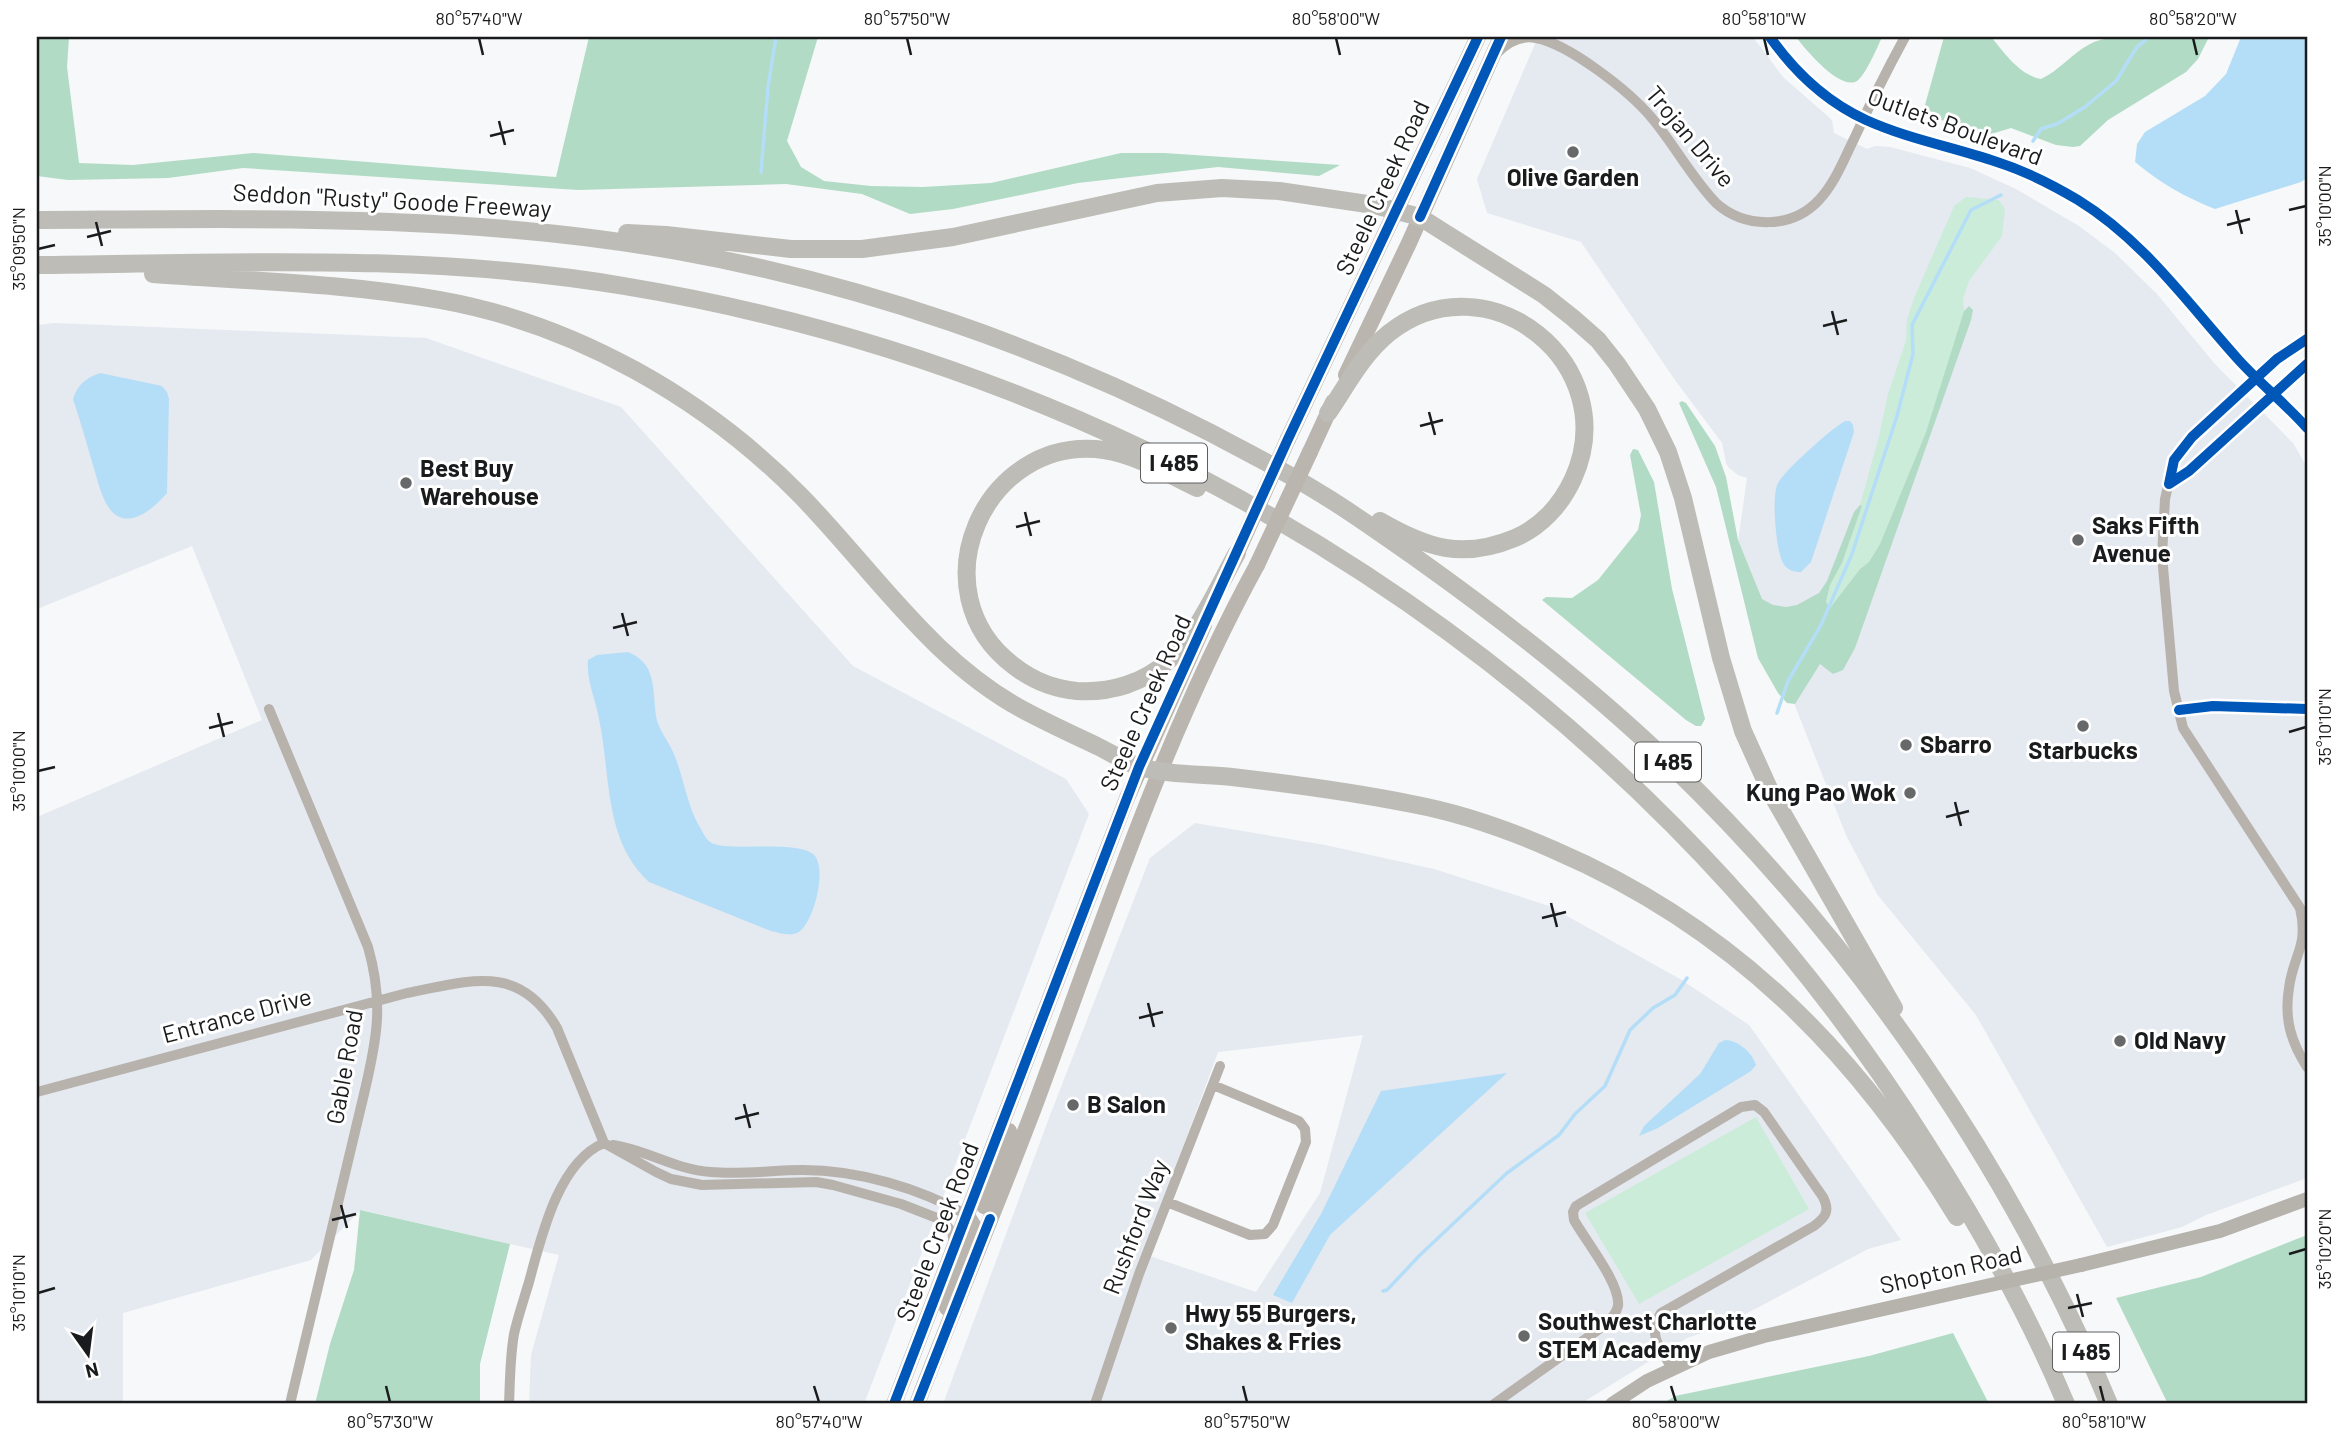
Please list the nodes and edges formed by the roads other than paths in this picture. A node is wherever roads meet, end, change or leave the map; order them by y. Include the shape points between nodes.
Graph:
1 (1478, 37) edge
2 (1501, 37) edge
3 (1770, 37) edge
4 (1905, 37) edge
5 (1488, 64) junction
6 (1863, 119) junction
7 (1396, 210) junction
8 (1420, 217) junction
9 (37, 220) edge
10 (459, 224) junction
11 (37, 265) edge
12 (2307, 339) edge
13 (2307, 364) edge
14 (2257, 378) junction
15 (2273, 393) junction
16 (1328, 413) junction
17 (2307, 428) edge
18 (2169, 484) junction
19 (1324, 495) junction
20 (1330, 551) junction
21 (1237, 553) junction
22 (269, 709) dead end
23 (2307, 709) edge
24 (2179, 710) junction
25 (1139, 767) junction
26 (1161, 770) junction
27 (378, 1000) junction
28 (1028, 1057) junction
29 (1220, 1066) dead end
30 (2307, 1067) edge
31 (1213, 1085) junction
32 (37, 1092) edge
33 (1946, 1098) junction
34 (604, 1143) junction
35 (2307, 1199) edge
36 (1167, 1202) junction
37 (967, 1215) junction
38 (990, 1220) junction
39 (955, 1247) junction
40 (1672, 1368) junction
41 (2052, 1370) junction
42 (930, 1371) junction
43 (290, 1404) edge
44 (509, 1404) edge
45 (894, 1404) edge
46 (917, 1404) edge
47 (1095, 1404) edge
48 (1494, 1404) edge
49 (1612, 1404) edge
50 (2066, 1404) edge
51 (2109, 1404) edge

1 - 7 main road, Steele Creek Road
2 - 5 main road, Steele Creek Road
3 - 6 street, Outlets Boulevard via 1818,89
4 - 6 street, Trojan Drive
5 - 6 street, Trojan Drive via 1510,42 1527,37 1560,48 1640,105 1716,203 1735,216 1760,222 1786,220 1813,205 1830,185
5 - 8 main road, Steele Creek Road
6 - 14 street, Outlets Boulevard via 2018,170 2081,202 2151,258
7 - 8 highway
7 - 10 highway via 1279,191 1190,190 933,240 831,250
7 - 21 main road, Steele Creek Road, bridge
8 - 16 main road, Steele Creek Road
8 - 33 highway via 1573,318 1598,340 1647,409 1676,474 1721,658 1752,752
9 - 10 highway, Seddon "Rusty" Goode Freeway / I 485 via 237,218
10 - 19 highway, Seddon "Rusty" Goode Freeway / I 485 via 676,250 874,298 985,334 1110,385 1186,420
11 - 20 highway, I 485 via 423,264 620,285 712,302 885,347 1084,421 1181,466
11 - 25 highway via 305,284 442,300 530,325 604,355 692,405 766,463 930,641 970,676 1008,702
12 - 14 street
13 - 15 street
14 - 15 street, Outlets Boulevard
14 - 18 street via 2184,446 2174,460
15 - 17 street, Outlets Boulevard
15 - 18 street
16 - 19 highway via 1365,358 1391,332 1441,310 1475,308 1523,324 1552,347 1579,393 1585,434 1577,471 1549,514 1520,536 1488,547 1459,551 1424,544
16 - 26 main road, Steele Creek Road, bridge via 1224,625
18 - 24 street via 2162,556
19 - 33 highway, Seddon "Rusty" Goode Freeway / I 485 via 1493,614 1667,761 1793,895 1889,1016
20 - 21 highway via 1132,457 1104,450 1073,451 1030,464 1006,481 974,528 966,573 974,612 988,641 1020,670 1060,688 1107,690 1139,680 1170,660 1194,629
20 - 41 highway, I 485 via 1447,630 1532,696 1639,790 1743,898 1844,1021 1913,1122 1980,1232
21 - 25 main road, Steele Creek Road
22 - 27 street, Gable Road via 368,947
23 - 24 street via 2200,706
24 - 30 street via 2183,728 2300,908 2302,948 2289,987 2289,1026
25 - 26 highway
25 - 28 main road, Steele Creek Road
26 - 38 main road, Steele Creek Road
26 - 41 highway via 1416,804 1531,840 1590,865 1670,910 1775,990 1862,1080 1926,1165
27 - 32 street, Entrance Drive
27 - 34 street, Entrance Drive via 483,980 527,993 557,1028
27 - 43 street, Gable Road via 373,1054
28 - 37 main road, Steele Creek Road
28 - 38 main road via 1002,1158 983,1208
29 - 31 street, Rushford Way
31 - 36 street, Rushford Way
31 - 36 street via 1299,1121 1306,1142 1273,1225 1265,1234 1250,1235
33 - 51 highway, Seddon "Rusty" Goode Freeway / I 485 via 2043,1264
34 - 37 street via 711,1172 851,1173 947,1204
34 - 39 street via 671,1179 720,1186 816,1182 901,1204 942,1220 952,1232
34 - 44 street via 576,1164 545,1227 514,1334
35 - 40 street, Shopton Road, bridge via 2220,1231 1764,1336
36 - 47 street, Rushford Way
37 - 39 main road, Steele Creek Road
37 - 42 main road via 972,1235 955,1278
38 - 42 main road, Steele Creek Road
39 - 45 main road, Steele Creek Road
40 - 48 street via 1655,1336 1661,1313 1814,1226 1826,1213 1823,1197 1755,1105 1741,1107 1576,1206 1574,1220 1616,1291 1618,1308 1605,1325
40 - 49 street, Shopton Road
41 - 50 highway, I 485
42 - 46 main road, Steele Creek Road

